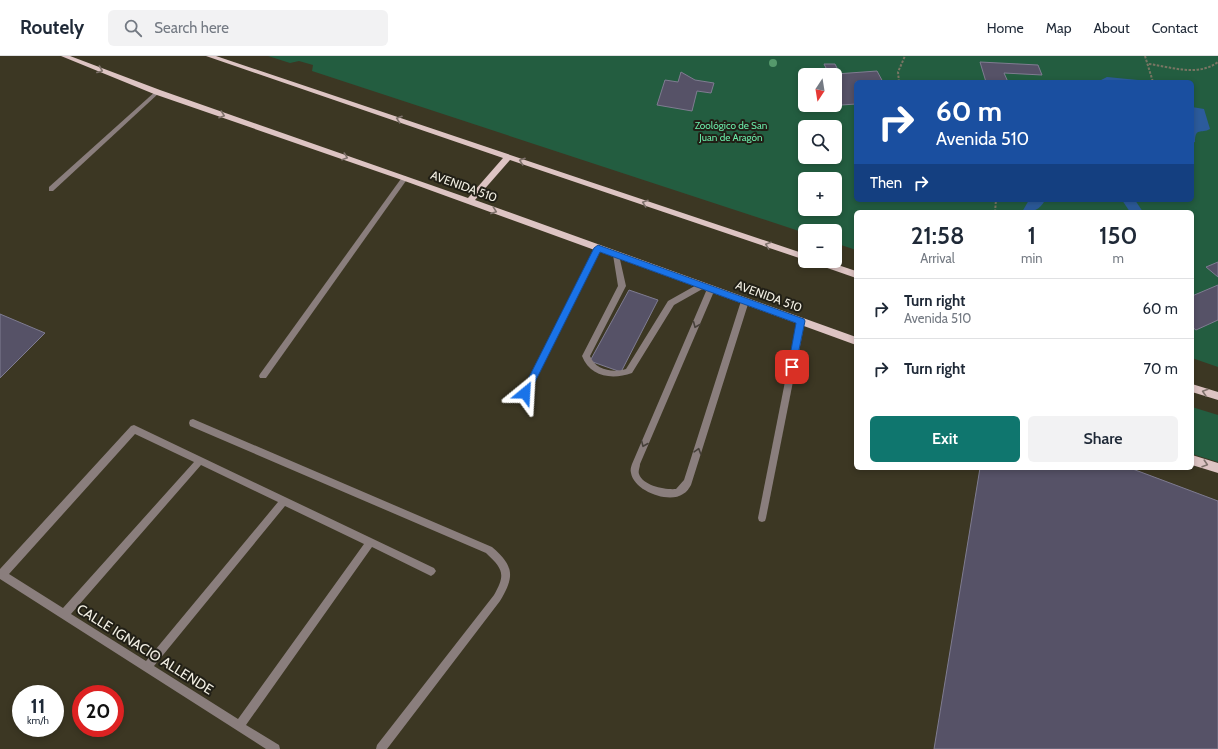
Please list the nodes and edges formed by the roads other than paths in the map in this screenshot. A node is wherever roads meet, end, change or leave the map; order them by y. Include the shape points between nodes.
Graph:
1 (64, 56) edge
2 (209, 56) edge
3 (84, 60) edge
4 (157, 92) junction
5 (509, 156) junction
6 (405, 178) junction
7 (51, 189) dead end
8 (469, 202) junction
9 (598, 248) junction
10 (616, 255) junction
11 (798, 255) edge
12 (836, 268) edge
13 (854, 274) edge
14 (707, 287) junction
15 (745, 301) junction
16 (801, 321) junction
17 (854, 340) edge
18 (263, 376) dead end
19 (1194, 389) edge
20 (525, 393) dead end
21 (1218, 396) edge
22 (193, 423) dead end
23 (200, 461) junction
24 (1194, 461) edge
25 (1218, 468) edge
26 (283, 502) junction
27 (762, 518) dead end
28 (370, 543) junction
29 (431, 571) dead end
30 (1, 574) edge
31 (64, 614) junction
32 (147, 667) junction
33 (240, 725) junction
34 (275, 749) edge
35 (381, 749) edge

1 - 3 main road, AVENIDA 510
5 -> 2 main road
3 -> 4 main road, AVENIDA 510
4 -> 6 main road, AVENIDA 510
4 - 7 street
5 - 8 main road
11 -> 5 main road
6 - 8 main road, AVENIDA 510
6 - 18 street
8 -> 9 main road, AVENIDA 510
9 - 10 main road, AVENIDA 510
9 - 20 street
10 - 14 main road, AVENIDA 510
10 - 14 street via 622,286 586,356 587,361 596,369 618,375 629,372 671,303
12 - 13 main road
14 - 15 main road, AVENIDA 510
14 -> 15 street via 636,464 636,478 647,487 671,494 679,492 688,482
15 - 16 main road, AVENIDA 510
16 - 17 main road, AVENIDA 510
16 - 27 street
21 -> 19 main road
22 - 35 street via 489,550 500,560 507,572 497,598
23 - 26 street
23 - 30 street via 134,429
23 - 31 street
24 -> 25 main road
26 - 28 street
26 - 32 street
28 - 29 street
28 - 33 street
30 - 31 street, CALLE IGNACIO ALLENDE
31 - 32 street, CALLE IGNACIO ALLENDE
32 - 33 street, CALLE IGNACIO ALLENDE
33 - 34 street, CALLE IGNACIO ALLENDE

